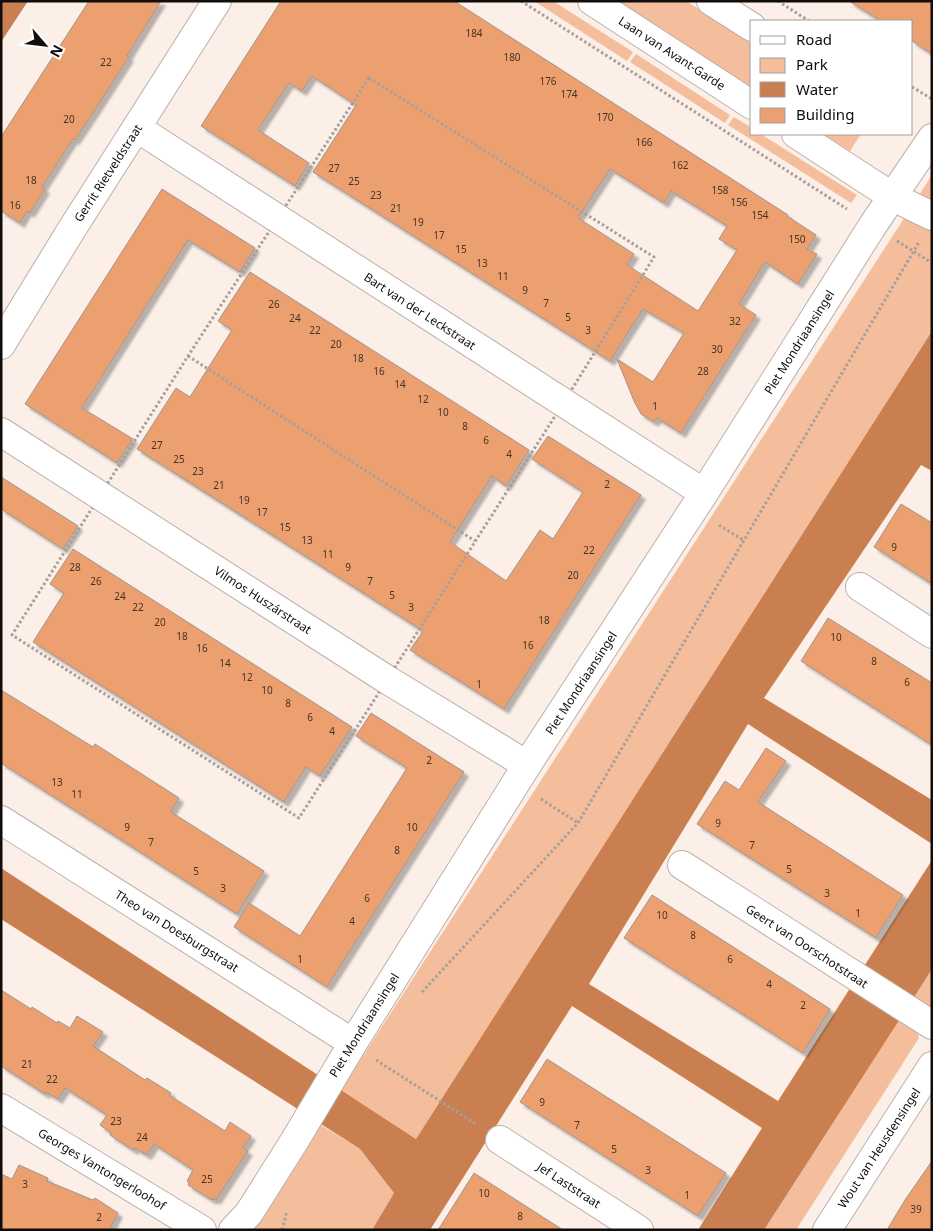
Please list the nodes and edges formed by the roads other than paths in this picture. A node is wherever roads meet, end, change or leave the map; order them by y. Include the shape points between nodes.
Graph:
1 (217, 1) edge
2 (592, 1) edge
3 (711, 1) edge
4 (750, 26) edge
5 (750, 104) edge
6 (137, 128) junction
7 (798, 135) edge
8 (927, 136) edge
9 (893, 196) junction
10 (927, 227) edge
11 (1, 346) edge
12 (1, 432) edge
13 (704, 493) junction
14 (860, 587) dead end
15 (932, 634) edge
16 (522, 774) junction
17 (1, 820) edge
18 (682, 866) dead end
19 (927, 1022) edge
20 (353, 1042) junction
21 (932, 1066) edge
22 (1, 1108) edge
23 (500, 1140) road end
24 (202, 1230) edge
25 (234, 1230) edge
26 (639, 1230) edge
27 (827, 1230) edge

1 - 6 street, Gerrit Rietveldstraat
2 - 5 street, Laan van Avant-Garde
3 - 4 street
6 - 11 street, Gerrit Rietveldstraat
6 - 13 street, Bart van der Leckstraat
7 - 9 street
8 - 9 street, Piet Mondriaansingel
9 - 10 street
9 - 13 street, Piet Mondriaansingel
12 - 16 street, Vilmos Huszárstraat via 386,679
13 - 16 street, Piet Mondriaansingel
14 - 15 street
16 - 20 street, Piet Mondriaansingel
17 - 20 street, Theo van Doesburgstraat
18 - 19 street, Geert van Oorschotstraat
20 - 25 street, Piet Mondriaansingel via 249,1213
21 - 27 street, Wout van Heusdensingel
22 - 24 street, Georges Vantongerloohof
23 - 26 street, Jef Laststraat

